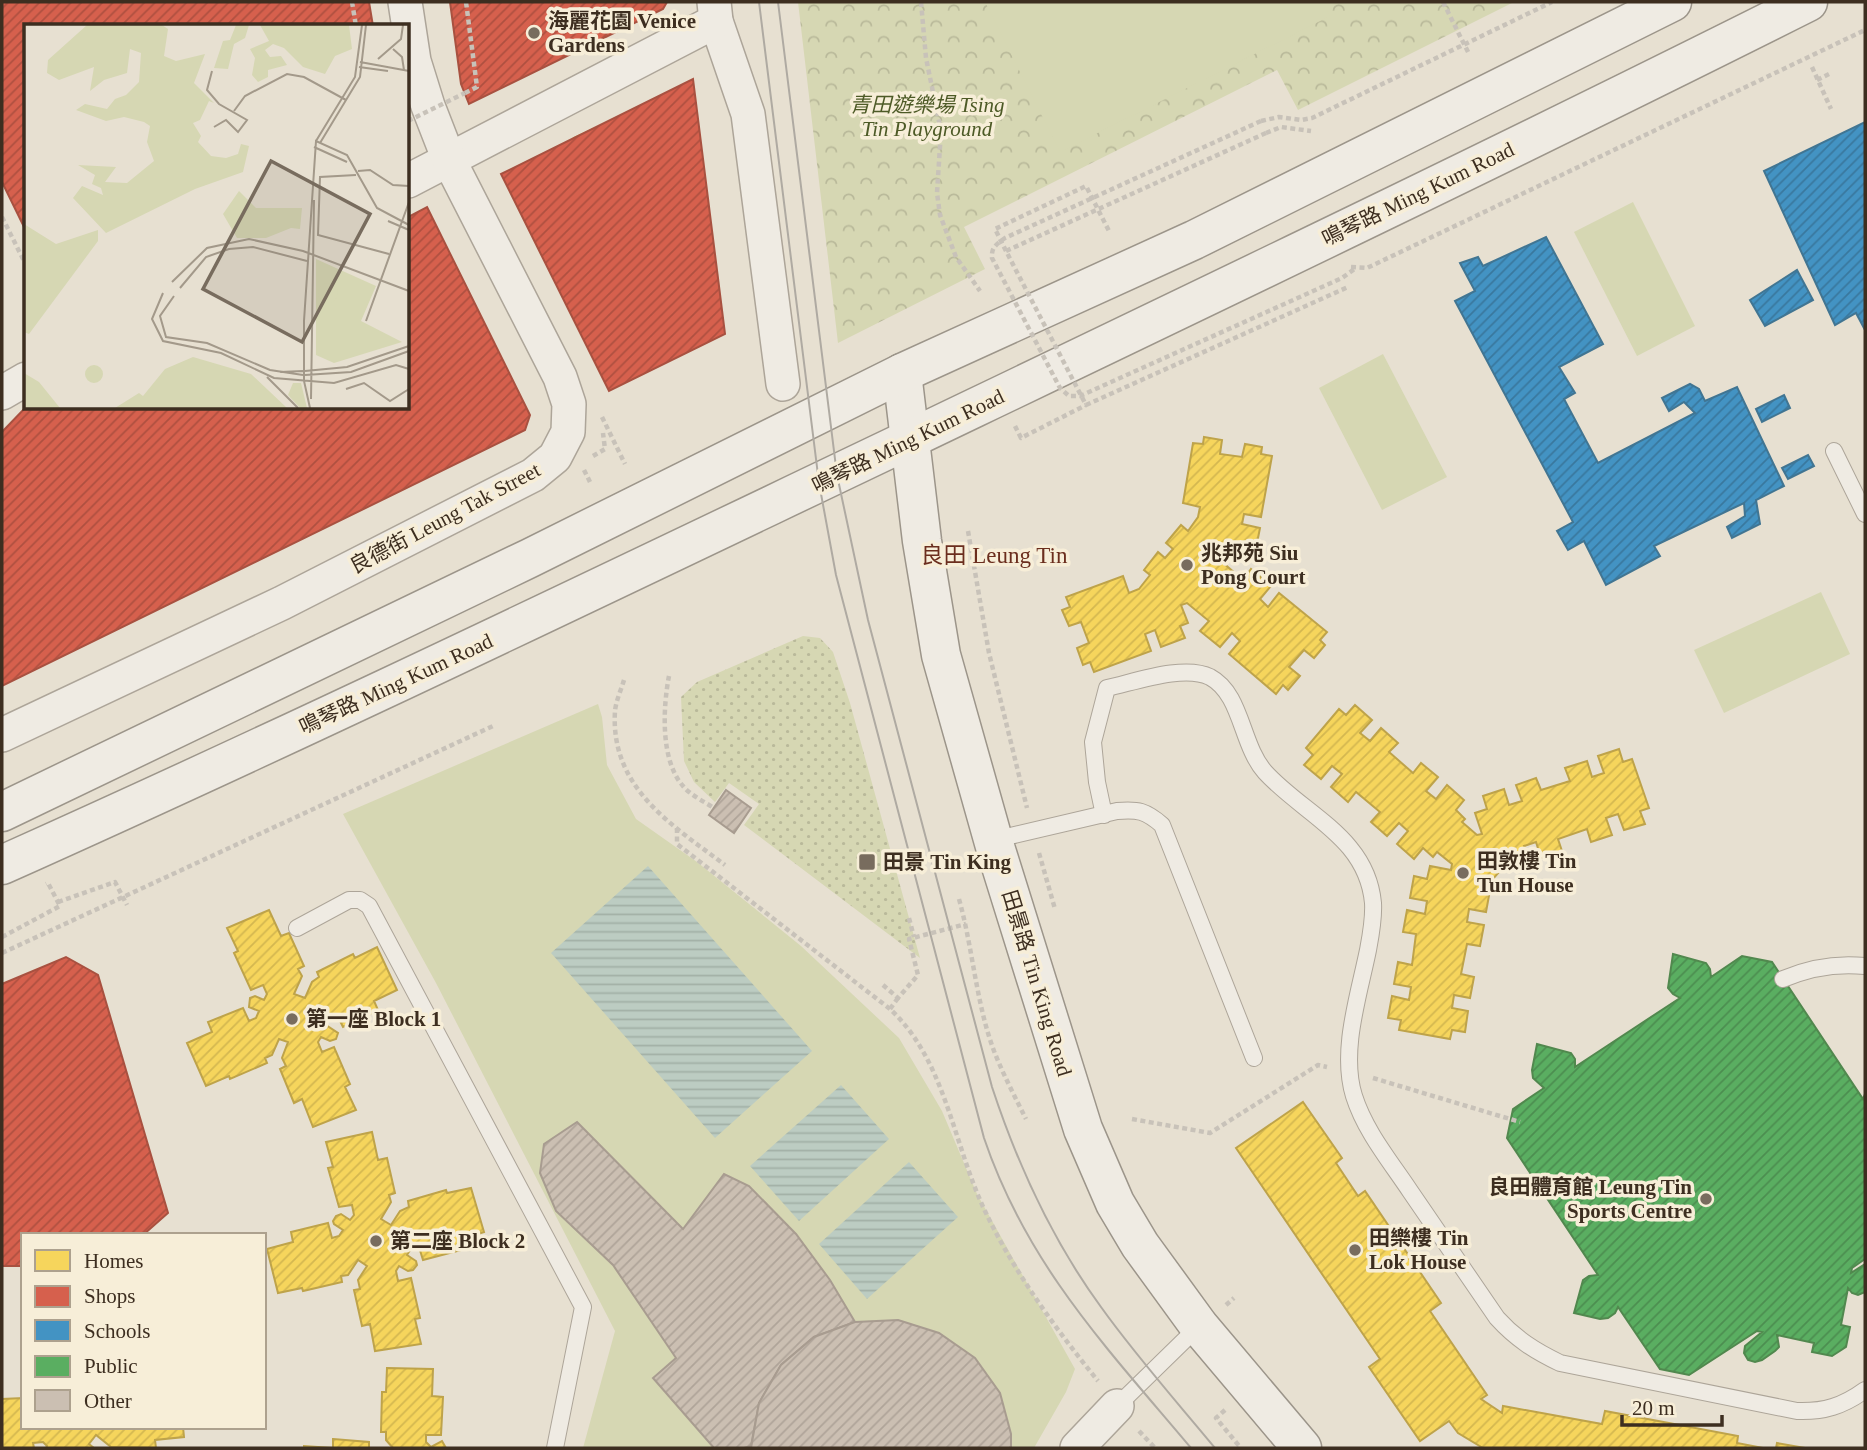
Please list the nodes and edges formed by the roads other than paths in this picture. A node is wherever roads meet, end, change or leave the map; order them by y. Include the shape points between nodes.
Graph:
1 (405, 2) edge
2 (1672, 2) edge
3 (1808, 2) edge
4 (715, 12) edge
5 (408, 24) edge
6 (410, 35) edge
7 (431, 169) edge
8 (902, 373) junction
9 (24, 380) edge
10 (783, 384) dead end
11 (2, 393) edge
12 (910, 439) junction
13 (1834, 451) dead end
14 (1865, 514) edge
15 (2, 735) edge
16 (2, 811) edge
17 (1104, 815) junction
18 (993, 840) junction
19 (2, 866) edge
20 (297, 928) dead end
21 (1865, 966) edge
22 (1783, 979) dead end
23 (1254, 1058) dead end
24 (1199, 1326) junction
25 (1865, 1390) edge
26 (1118, 1406) joint
27 (555, 1448) edge
28 (1076, 1448) edge
29 (1302, 1448) edge

1 - 5 street, 良德街 Leung Tak Street
2 - 8 main road via 1194,240
3 - 12 main road, 鳴琴路 Ming Kum Road
4 - 7 street
4 - 10 street via 748,114
6 - 7 street, 良德街 Leung Tak Street via 428,106
7 - 15 street, 良德街 Leung Tak Street via 560,377 569,404 568,432 555,457 533,475 293,597
8 - 12 main road, 田景路 Tin King Road
8 - 16 main road via 530,558
9 - 11 street
12 - 18 main road, 田景路 Tin King Road via 941,655
12 - 19 main road, 鳴琴路 Ming Kum Road
13 - 14 lane
17 - 18 lane
17 - 23 lane via 1132,809 1149,813 1162,825
17 - 25 lane via 1093,742 1107,688 1181,672 1208,676 1220,684 1229,694 1257,762 1356,853 1371,887 1373,922 1350,1045 1348,1070 1354,1096 1373,1136 1497,1318 1532,1349 1560,1363 1797,1411 1835,1408
18 - 24 main road, 田景路 Tin King Road via 1097,1163 1140,1245
20 - 27 lane via 349,900 369,906 583,1307
21 - 22 lane via 1823,966
24 - 26 lane
24 - 29 main road, 田景路 Tin King Road
26 - 28 street

